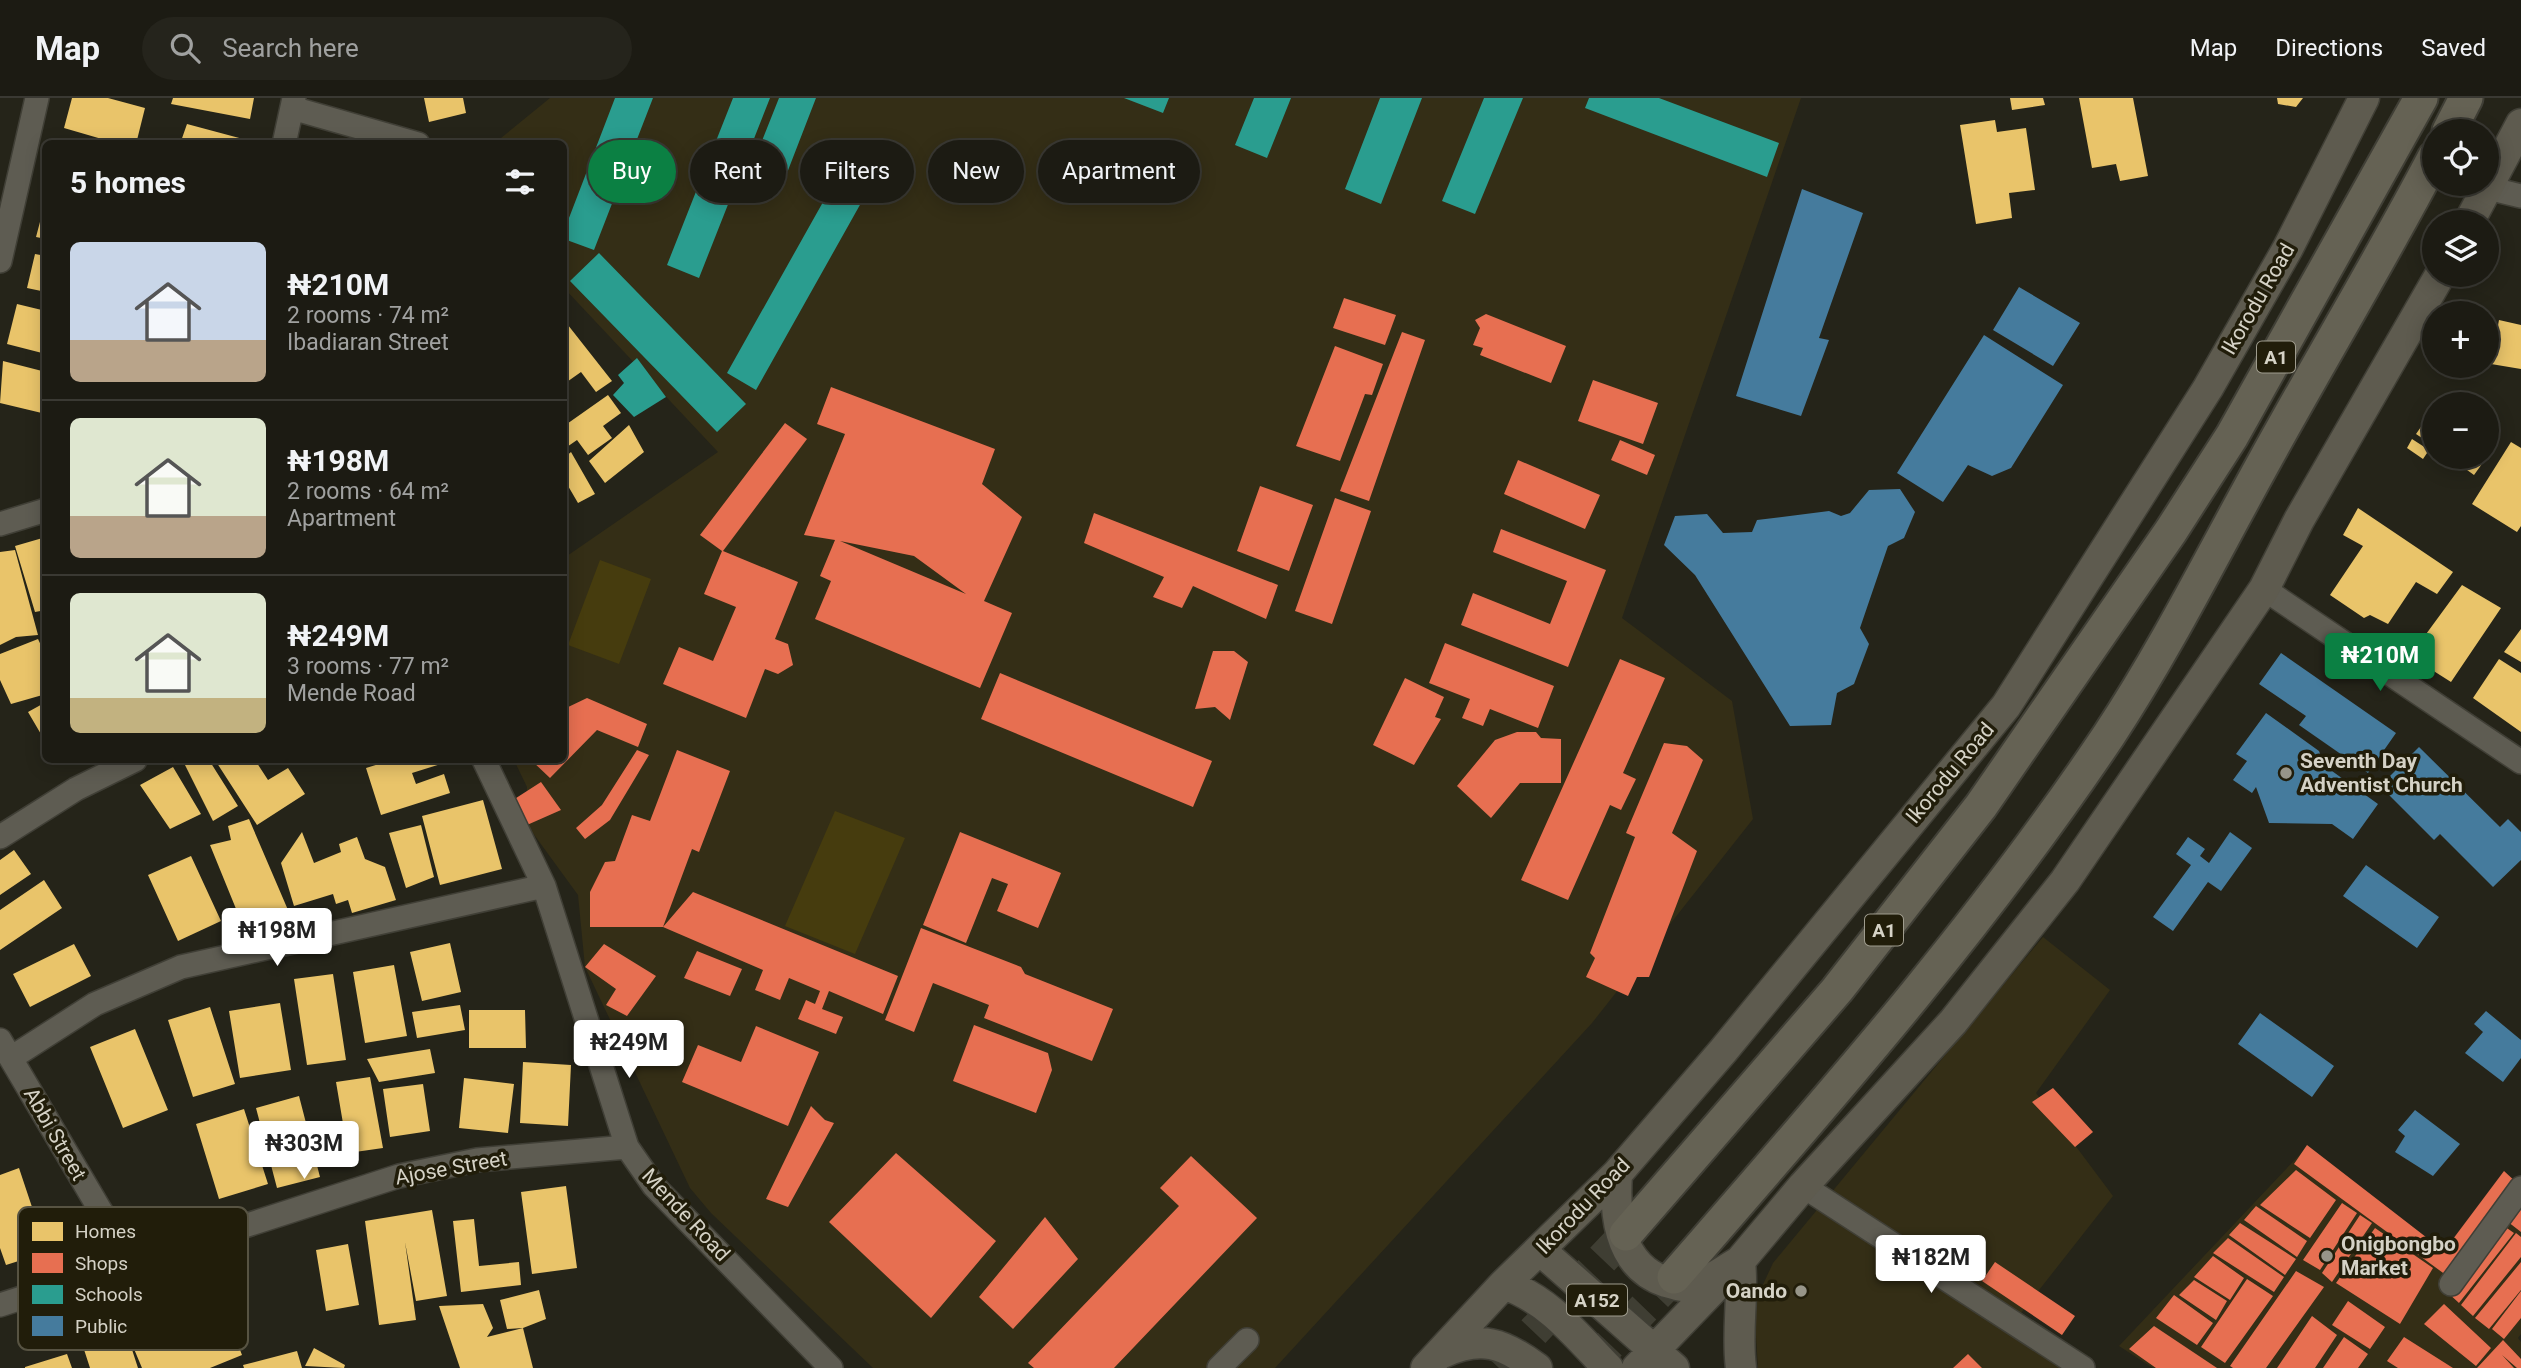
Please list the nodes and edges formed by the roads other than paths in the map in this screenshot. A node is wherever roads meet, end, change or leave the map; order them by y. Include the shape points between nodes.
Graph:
1 (37, 98) edge
2 (2364, 98) edge
3 (2421, 98) edge
4 (2466, 98) edge
5 (293, 103) edge
6 (2455, 119) edge
7 (2521, 124) edge
8 (285, 140) edge
9 (406, 140) edge
10 (2499, 165) edge
11 (2422, 180) edge
12 (2499, 191) edge
13 (2521, 196) edge
14 (4, 223) edge
15 (0, 261) edge
16 (2433, 287) edge
17 (42, 511) edge
18 (0, 524) edge
19 (2264, 589) junction
20 (2521, 762) edge
21 (129, 763) edge
22 (485, 763) edge
23 (0, 837) edge
24 (544, 886) junction
25 (6, 1049) edge
26 (627, 1147) junction
27 (1617, 1174) junction
28 (1803, 1186) junction
29 (2521, 1188) edge
30 (99, 1207) edge
31 (248, 1224) edge
32 (1626, 1234) tunnel mouth
33 (1540, 1250) junction
34 (1740, 1261) junction
35 (1674, 1277) tunnel mouth
36 (1504, 1284) junction
37 (2451, 1284) dead end
38 (18, 1299) edge
39 (0, 1305) edge
40 (1247, 1340) dead end
41 (1432, 1361) edge
42 (1655, 1362) edge
43 (831, 1368) edge
44 (1219, 1368) edge
45 (1537, 1368) edge
46 (1608, 1368) edge
47 (1741, 1368) edge
48 (2083, 1368) edge

1 - 14 street
2 - 27 main road, Ikorodu Road via 2288,248 2208,387 2006,706
3 - 32 highway, Ikorodu Road / A1 via 2232,436 1981,806 1838,990
4 - 6 highway
5 - 8 street
5 - 9 street
7 - 10 main road
11 - 35 highway, A1 via 2163,651 2107,737 1973,923 1897,1019
12 - 13 street
14 - 15 street
16 - 19 main road
17 - 18 street
19 - 20 street
19 - 28 main road via 2065,881 1953,1022
21 - 23 street via 76,789
22 - 24 street, Mende Road
24 - 25 street via 181,967
24 - 26 street, Mende Road
25 - 30 street, Abbi Street
26 - 31 street, Ajose Street via 477,1160 399,1175
26 - 43 street, Mende Road via 654,1186
27 - 33 main road, Ikorodu Road
27 - 34 main road via 1619,1225 1628,1253 1645,1273 1675,1285 1692,1286
28 - 34 main road
28 - 48 street
29 - 37 street
33 - 36 main road, Ikorodu Road
33 - 42 main road, A152
34 - 42 main road
34 - 47 main road
36 - 41 main road, Ikorodu Road
36 - 46 main road, A152 via 1553,1310
38 - 39 street, Ajose Street
40 - 44 street
41 - 45 main road via 1463,1343 1481,1342 1517,1353

